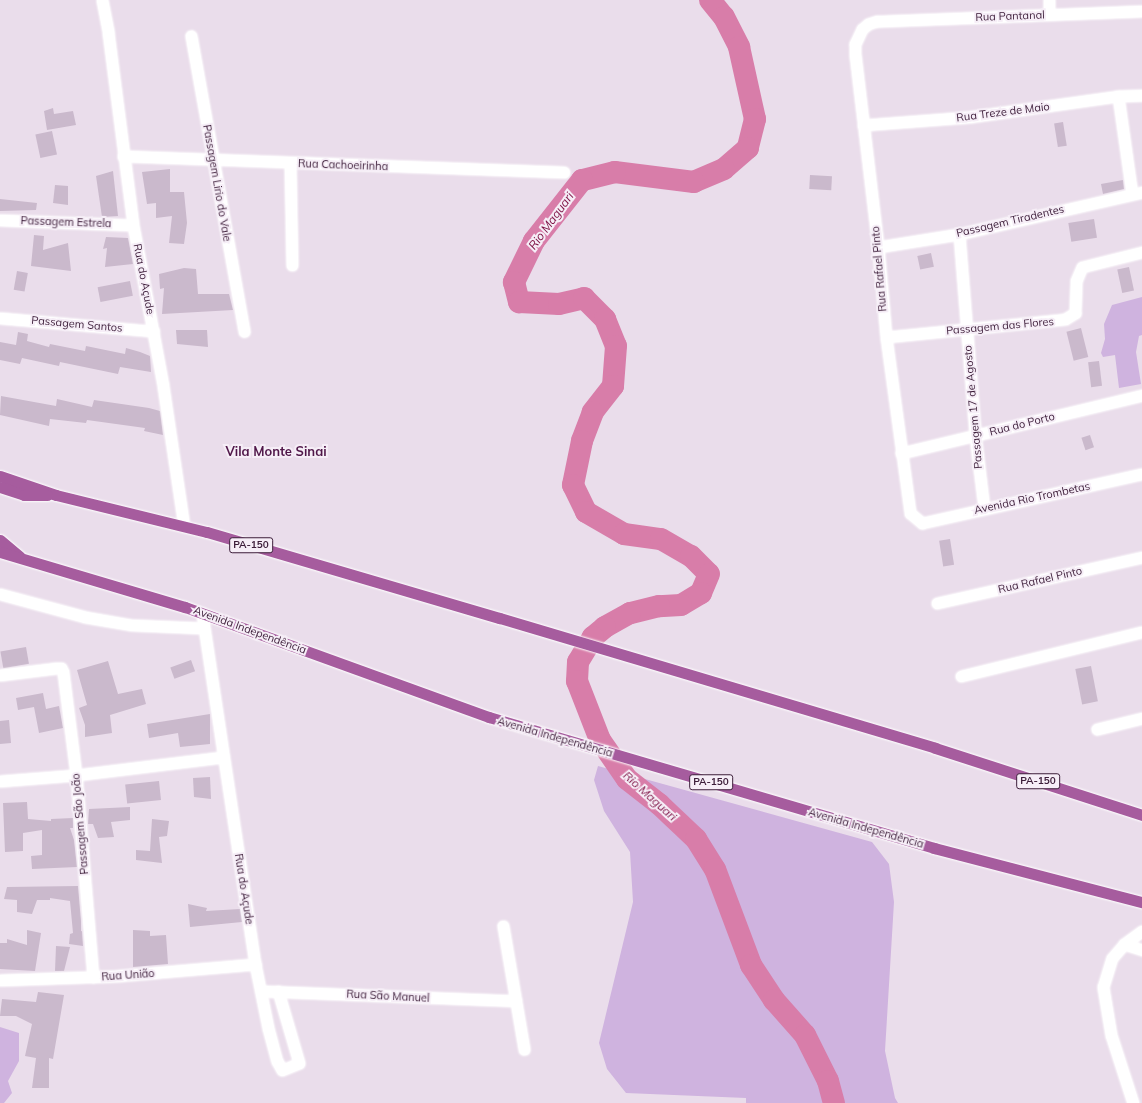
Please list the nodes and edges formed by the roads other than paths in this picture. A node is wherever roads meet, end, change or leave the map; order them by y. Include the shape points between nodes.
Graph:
1 (102, 0) edge
2 (1049, 0) edge
3 (1142, 12) edge
4 (1049, 14) junction
5 (877, 21) joint
6 (191, 36) dead end
7 (1142, 95) edge
8 (1118, 96) junction
9 (863, 125) junction
10 (123, 156) junction
11 (213, 160) junction
12 (290, 163) junction
13 (564, 172) dead end
14 (1137, 193) edge
15 (0, 220) edge
16 (133, 225) junction
17 (959, 234) junction
18 (878, 247) junction
19 (1142, 252) edge
20 (292, 265) dead end
21 (0, 318) edge
22 (966, 329) junction
23 (153, 331) junction
24 (244, 331) dead end
25 (886, 338) junction
26 (1142, 395) edge
27 (975, 435) junction
28 (901, 453) junction
29 (1142, 474) edge
30 (0, 476) edge
31 (0, 487) edge
32 (56, 495) junction
33 (984, 508) junction
34 (922, 523) joint
35 (184, 526) junction
36 (0, 540) edge
37 (0, 552) edge
38 (1142, 557) edge
39 (23, 560) junction
40 (0, 594) edge
41 (937, 603) dead end
42 (202, 613) junction
43 (203, 628) junction
44 (1142, 632) edge
45 (0, 676) edge
46 (960, 676) dead end
47 (1142, 718) edge
48 (1097, 729) dead end
49 (223, 757) junction
50 (76, 775) junction
51 (0, 781) edge
52 (1142, 814) edge
53 (1142, 902) edge
54 (502, 926) dead end
55 (1142, 931) edge
56 (1124, 944) junction
57 (1142, 950) edge
58 (255, 964) junction
59 (93, 977) junction
60 (0, 980) edge
61 (261, 991) junction
62 (278, 991) junction
63 (516, 1001) junction
64 (524, 1049) dead end
65 (1133, 1103) edge

1 - 10 street, Rua do Açude
2 - 4 street
3 - 4 street, Rua Pantanal
4 - 5 street, Rua Pantanal
5 - 9 street, Rua Rafael Pinto via 862,29 855,44
6 - 11 street, Passagem Lirio do Vale
7 - 8 street, Rua Treze de Maio
8 - 9 street, Rua Treze de Maio via 969,117
8 - 14 street
9 - 18 street, Rua Rafael Pinto
10 - 11 street, Rua Cachoeirinha
10 - 16 street, Rua do Açude
11 - 12 street, Rua Cachoeirinha
11 - 24 street, Passagem Lirio do Vale
12 - 13 street, Rua Cachoeirinha
12 - 20 street
14 - 17 street, Passagem Tiradentes
15 - 16 street, Passagem Estrela
16 - 23 street, Rua do Açude
17 - 18 street, Passagem Tiradentes
17 - 22 street, Passagem 17 de Agosto
18 - 25 street, Rua Rafael Pinto
19 - 22 street, Passagem das Flores via 1082,267 1076,281 1075,313 1064,319
21 - 23 street, Passagem Santos
22 - 25 street, Passagem das Flores
22 - 27 street, Passagem 17 de Agosto
23 - 35 street, Rua do Açude
25 - 28 street, Rua Rafael Pinto
26 - 27 street, Rua do Porto
27 - 28 street, Rua do Porto
27 - 33 street, Passagem 17 de Agosto
28 - 34 street, Rua Rafael Pinto via 910,513
29 - 33 street, Avenida Rio Trombetas
30 - 32 main road, PA-150
31 - 32 main road via 24,495
32 - 35 main road, PA-150
33 - 34 street, Avenida Rio Trombetas
35 - 52 main road, PA-150 via 935,748
36 - 39 main road
37 - 39 main road, Avenida Independência / PA-150
38 - 41 street, Rua Rafael Pinto
39 - 42 main road, Avenida Independência / PA-150
40 - 43 street via 85,616 132,624
42 - 43 street, Rua do Açude
42 - 53 main road, Avenida Independência / PA-150 via 489,717 934,848
43 - 49 street, Rua do Açude
44 - 46 street
45 - 50 street, Passagem São João via 61,668 64,672
47 - 48 street
49 - 50 street
49 - 58 street, Rua do Açude
50 - 51 street
50 - 59 street, Passagem São João
54 - 63 street
55 - 56 street
56 - 57 street
56 - 65 street via 1112,958 1103,987 1111,1035
58 - 59 street, Rua União
58 - 61 street, Rua do Açude
59 - 60 street, Rua União
61 - 62 street, Rua São Manuel
61 - 62 street, Rua do Açude via 272,1046 282,1070 299,1063
62 - 63 street, Rua São Manuel
63 - 64 street

